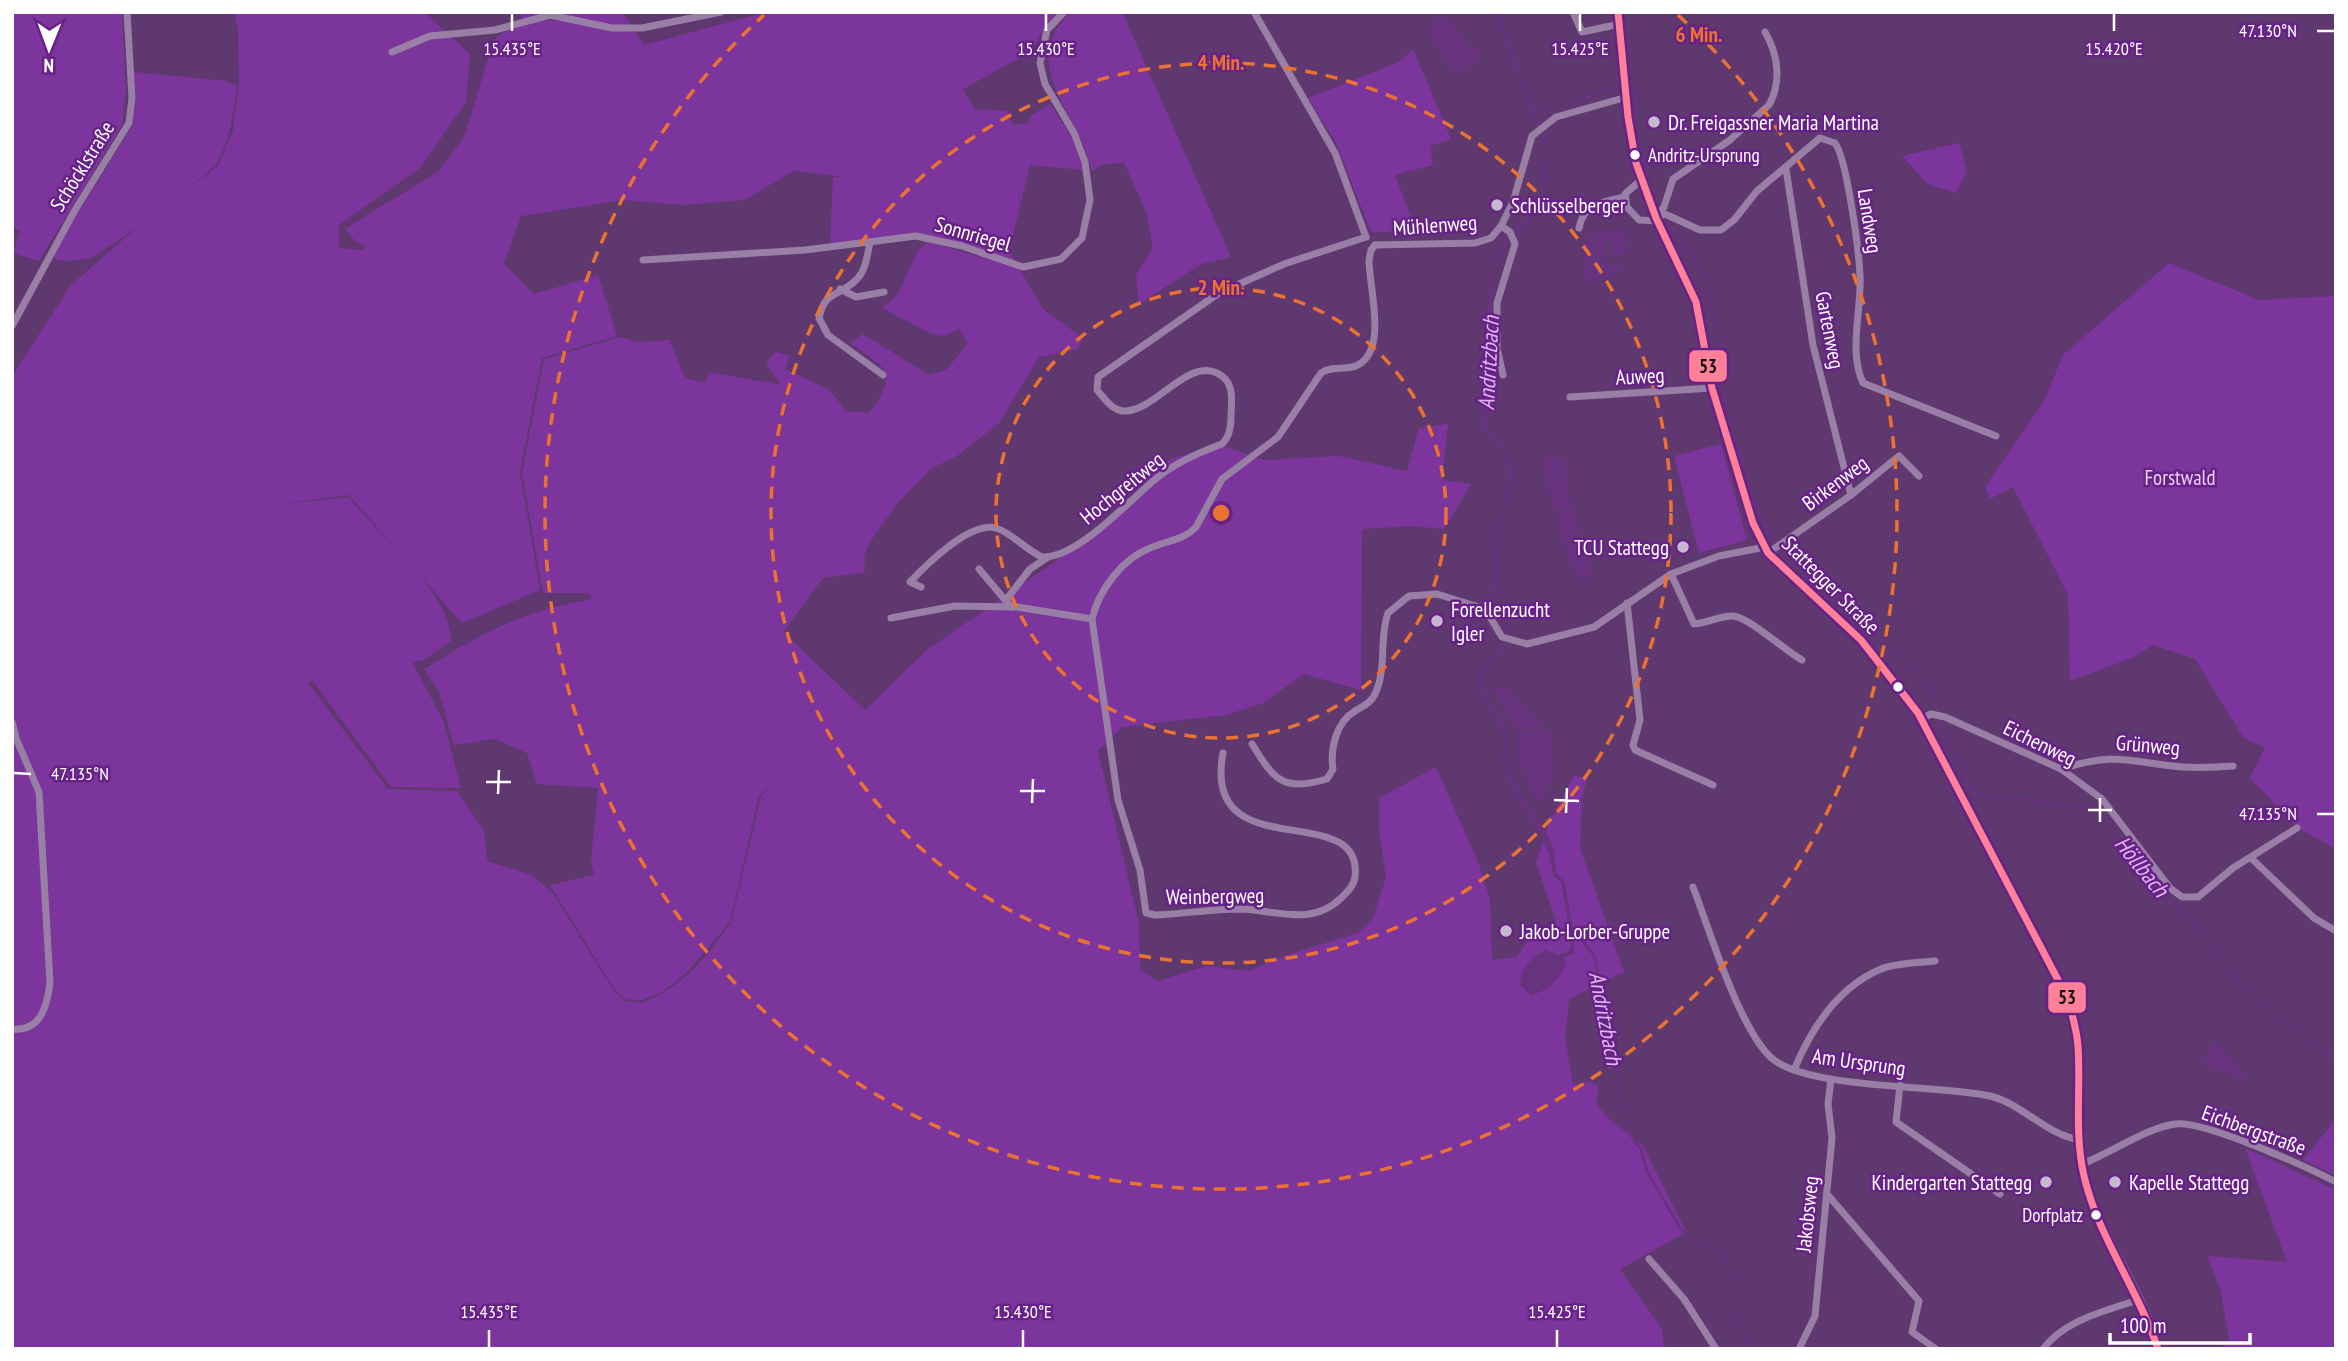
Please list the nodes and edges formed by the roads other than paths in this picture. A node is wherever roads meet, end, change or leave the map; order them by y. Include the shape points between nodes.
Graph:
1 (127, 12) edge
2 (721, 12) edge
3 (1064, 12) edge
4 (1254, 12) edge
5 (1573, 12) edge
6 (1618, 12) edge
7 (1620, 24) junction
8 (1765, 32) dead end
9 (392, 52) dead end
10 (1627, 97) junction
11 (1786, 169) junction
12 (1641, 180) junction
13 (1625, 197) junction
14 (1657, 220) junction
15 (1501, 226) junction
16 (1579, 228) dead end
17 (1366, 237) junction
18 (870, 243) junction
19 (1376, 245) junction
20 (643, 260) dead end
21 (840, 289) junction
22 (884, 292) dead end
23 (12, 326) edge
24 (883, 375) dead end
25 (1503, 375) dead end
26 (1712, 388) junction
27 (1570, 397) dead end
28 (1997, 436) dead end
29 (1919, 476) dead end
30 (1851, 495) junction
31 (1767, 550) junction
32 (1048, 557) junction
33 (979, 569) dead end
34 (1671, 574) junction
35 (921, 587) dead end
36 (1627, 603) junction
37 (1009, 604) junction
38 (891, 618) dead end
39 (1092, 619) junction
40 (1802, 660) dead end
41 (1921, 719) junction
42 (12, 722) edge
43 (1252, 744) dead end
44 (1223, 753) dead end
45 (2233, 766) dead end
46 (2061, 769) junction
47 (1713, 785) dead end
48 (2297, 828) dead end
49 (2251, 858) junction
50 (1693, 887) dead end
51 (2336, 931) edge
52 (1935, 961) dead end
53 (12, 1029) edge
54 (1794, 1070) junction
55 (1831, 1079) junction
56 (1900, 1085) junction
57 (2080, 1140) junction
58 (2082, 1164) junction
59 (2336, 1182) edge
60 (1827, 1194) junction
61 (2000, 1194) dead end
62 (1649, 1259) dead end
63 (2140, 1299) junction
64 (1716, 1349) edge
65 (1799, 1349) edge
66 (1936, 1349) edge
67 (2043, 1349) edge
68 (2158, 1349) edge

1 - 23 street, Schöcklstraße via 129,123
2 - 9 street via 642,28 612,28 550,15 495,30 430,36
3 - 18 street, Sonnriegel via 1047,30 1040,63 1045,84 1085,162 1090,200 1082,238 1061,259 1023,268 962,246 916,236
4 - 17 street, Mühlenweg via 1335,153
5 - 7 street via 1582,32
6 - 7 main road, Stattegger Straße
7 - 10 main road, Stattegger Straße
8 - 14 street via 1777,58 1769,105 1730,140 1673,179
10 - 12 main road, Stattegger Straße
10 - 15 street, Mühlenweg via 1559,116 1532,135 1517,192
11 - 14 street, Landweg via 1757,191 1721,230 1700,230 1665,214
11 - 28 street, Landweg via 1820,138 1838,147 1861,276 1857,333 1863,383
11 - 30 street, Gartenweg via 1813,345
12 - 13 street
12 - 14 main road, Stattegger Straße
13 - 14 street, Landweg via 1639,220
13 - 16 street via 1593,204 1581,216
14 - 26 main road, Stattegger Straße via 1696,302
15 - 19 street, Mühlenweg via 1481,242
15 - 25 street via 1512,236 1497,303 1497,348
17 - 19 street
17 - 32 street, Hochgreitweg via 1284,264 1219,293 1157,339 1101,372 1097,390 1124,411 1142,407 1198,371 1216,372 1230,384 1229,436 1222,444 1160,475 1096,533
18 - 20 street, Sonnriegel
18 - 21 street via 863,271
19 - 39 street via 1369,260 1375,328 1371,351 1356,366 1321,373 1278,437 1222,479 1190,534 1148,548 1128,561 1100,597
21 - 22 street via 856,297
21 - 24 street via 822,303 819,318 828,335
26 - 27 street, Auweg
26 - 31 main road, Stattegger Straße via 1743,492
29 - 30 street, Birkenweg via 1899,456
30 - 31 street, Birkenweg
31 - 34 street via 1719,556
31 - 41 main road, Stattegger Straße via 1861,640
32 - 35 street via 1029,551 992,527 963,538 934,557 910,582
32 - 37 street, Hochgreitweg via 1031,569
33 - 37 street
34 - 36 street
34 - 40 street via 1694,624 1730,615 1745,617
36 - 43 street via 1594,627 1527,644 1502,637 1485,609 1476,605 1437,594 1409,596 1394,606 1385,621 1374,697 1353,712 1334,742 1330,754 1333,769 1327,779 1291,784 1275,778
36 - 47 street via 1640,720 1633,746
37 - 38 street via 955,606
37 - 39 street
39 - 44 street, Weinbergweg via 1118,800 1140,870 1146,913 1240,909 1310,915 1335,904 1354,882 1350,852 1331,836 1285,831 1231,807 1220,784
41 - 46 street, Eichenweg via 1931,714 1945,717
41 - 57 main road, Stattegger Straße via 2068,999 2078,1043
42 - 53 street via 39,792 50,982 48,999 36,1023
45 - 46 street, Grünweg via 2175,766 2124,757
46 - 49 street, Eichenweg via 2102,799 2165,882 2182,897 2198,897
48 - 49 street, Eichenweg
49 - 51 street via 2314,918
50 - 54 street, Am Ursprung via 1753,1033 1775,1061
52 - 54 street via 1882,969 1850,989 1823,1016
54 - 55 street, Am Ursprung
55 - 56 street, Am Ursprung
55 - 60 street, Jakobsweg
56 - 57 street, Am Ursprung via 1991,1097 2065,1138
56 - 61 street via 1896,1122
57 - 58 main road, Stattegger Straße
58 - 59 street, Eichbergstraße via 2180,1124 2291,1160
58 - 63 main road, Stattegger Straße via 2098,1214
60 - 65 street, Jakobsweg via 1815,1316
60 - 66 street via 1919,1301 1912,1332
62 - 64 street via 1684,1298
63 - 67 street via 2076,1322
63 - 68 main road, Stattegger Straße

